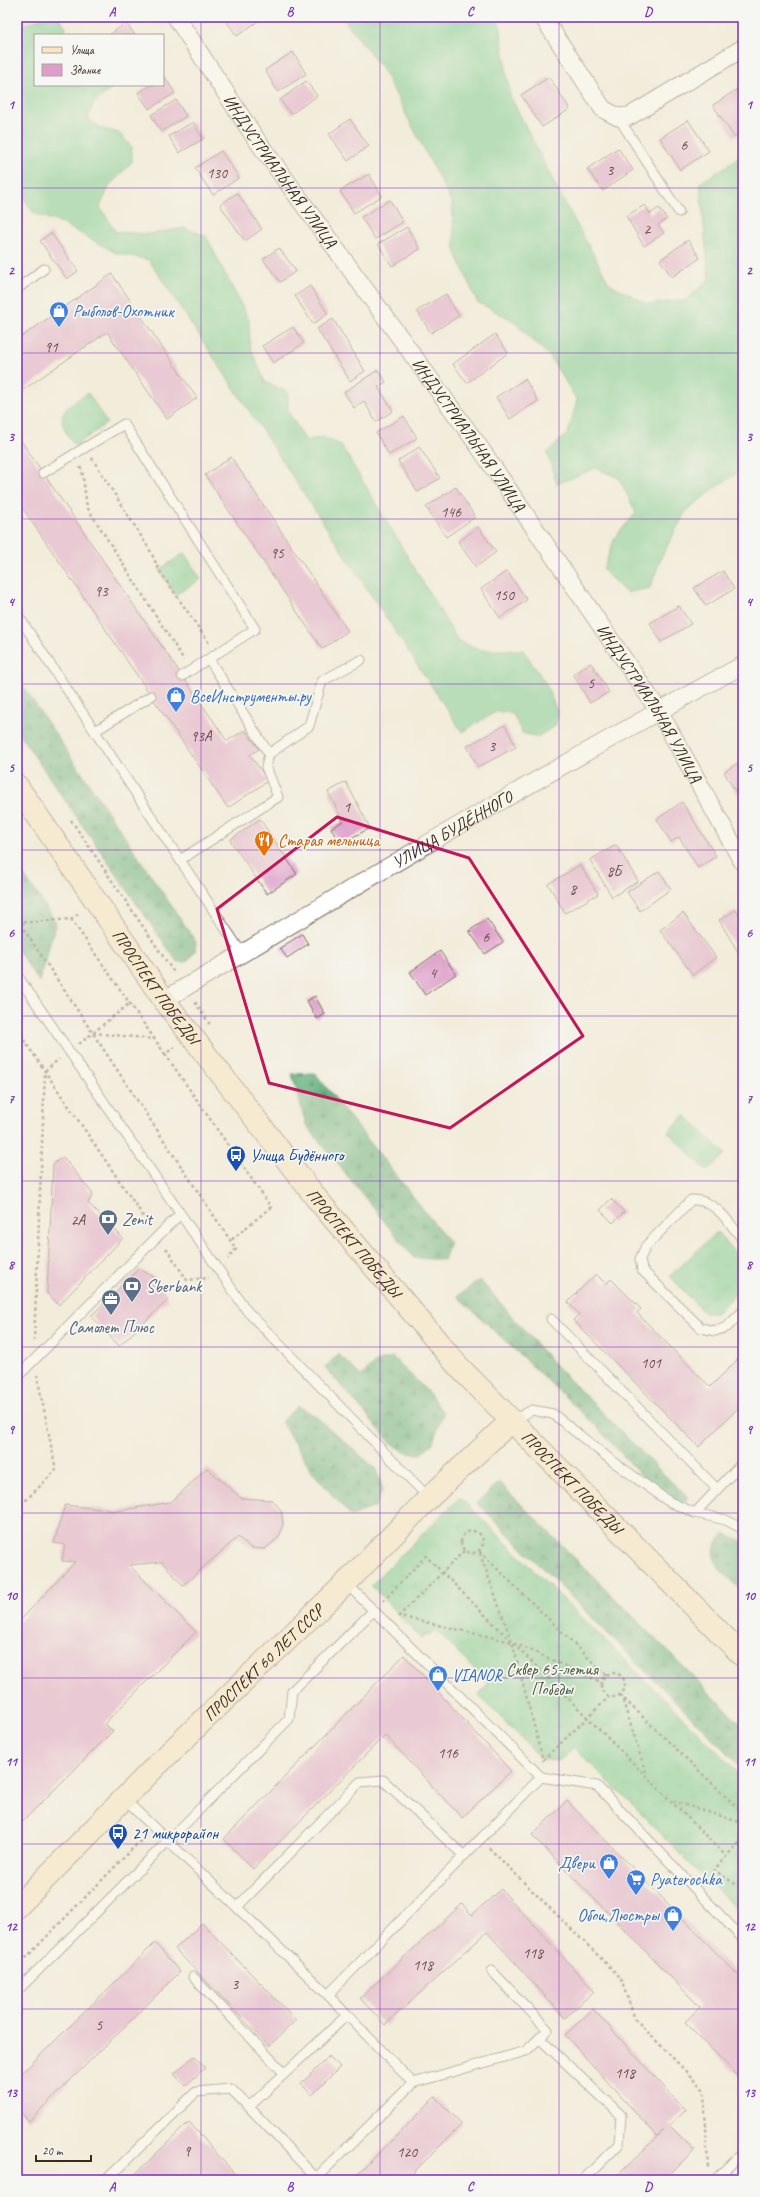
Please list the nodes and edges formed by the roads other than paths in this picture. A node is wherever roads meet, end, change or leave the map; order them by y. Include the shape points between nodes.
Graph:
1 (176, 17) edge
2 (543, 17) edge
3 (743, 48) edge
4 (618, 117) junction
5 (679, 212) dead end
6 (44, 269) dead end
7 (17, 288) edge
8 (43, 473) dead end
9 (17, 614) edge
10 (213, 657) junction
11 (362, 660) dead end
12 (743, 665) edge
13 (182, 676) dead end
14 (151, 696) dead end
15 (658, 711) junction
16 (95, 731) junction
17 (269, 754) junction
18 (17, 786) edge
19 (180, 860) junction
20 (743, 863) edge
21 (241, 952) junction
22 (17, 975) edge
23 (164, 1000) junction
24 (180, 1214) junction
25 (743, 1240) edge
26 (743, 1311) edge
27 (551, 1319) dead end
28 (17, 1377) edge
29 (511, 1422) junction
30 (743, 1462) edge
31 (717, 1489) junction
32 (429, 1498) junction
33 (695, 1513) junction
34 (743, 1529) edge
35 (346, 1583) junction
36 (373, 1611) junction
37 (743, 1656) edge
38 (540, 1777) junction
39 (124, 1799) junction
40 (168, 1841) junction
41 (463, 1855) junction
42 (17, 1907) edge
43 (236, 1907) junction
44 (743, 1939) edge
45 (492, 1971) dead end
46 (193, 1977) dead end
47 (17, 1991) edge
48 (328, 1995) junction
49 (347, 2015) junction
50 (539, 2038) junction
51 (284, 2073) junction
52 (413, 2083) junction
53 (249, 2107) junction
54 (743, 2152) edge
55 (315, 2179) edge
56 (106, 2180) edge
57 (583, 2180) edge
58 (716, 2180) edge

1 - 15 street, ИНДУСТРИАЛЬНАЯ УЛИЦА via 256,139 478,445
2 - 4 street via 603,109
3 - 4 street via 630,116
4 - 5 lane
6 - 7 lane
8 - 10 lane via 124,424 255,630
9 - 16 lane
10 - 13 lane
10 - 17 lane
11 - 17 lane via 322,681 309,726
12 - 15 street, УЛИЦА БУДЁННОГО
14 - 16 lane
15 - 20 street, ИНДУСТРИАЛЬНАЯ УЛИЦА
15 - 21 street, УЛИЦА БУДЁННОГО
16 - 19 lane
17 - 19 lane via 266,767 278,797
18 - 23 main road, ПРОСПЕКТ ПОБЕДЫ
19 - 21 lane
21 - 23 street, УЛИЦА БУДЁННОГО
22 - 24 lane
23 - 29 main road, ПРОСПЕКТ ПОБЕДЫ via 317,1199 458,1366
24 - 28 lane
24 - 32 lane via 247,1311
25 - 26 lane via 712,1204 701,1199 691,1200 646,1246 640,1259 642,1270 701,1328 715,1331 727,1327
27 - 31 lane
29 - 32 main road, ПРОСПЕКТ 60 ЛЕТ СССР
29 - 33 lane via 532,1410 553,1414 611,1460 668,1500
29 - 37 main road, ПРОСПЕКТ ПОБЕДЫ
30 - 31 lane
31 - 33 lane
32 - 35 main road, ПРОСПЕКТ 60 ЛЕТ СССР
33 - 34 lane via 726,1520
35 - 36 lane
35 - 39 main road, ПРОСПЕКТ 60 ЛЕТ СССР
36 - 38 lane
36 - 40 lane via 292,1691 289,1719
38 - 41 lane
38 - 44 lane via 597,1786
39 - 40 lane
39 - 42 main road, ПРОСПЕКТ 60 ЛЕТ СССР
40 - 43 lane
40 - 47 lane
41 - 43 lane via 384,1780 360,1782
41 - 48 lane
43 - 48 lane
45 - 50 lane via 548,2030
46 - 51 lane
48 - 49 lane
49 - 51 lane
49 - 52 lane
50 - 52 lane via 526,2051
50 - 57 lane via 621,2115 620,2144
51 - 53 lane
52 - 55 lane
53 - 55 lane
53 - 56 lane via 231,2089 196,2092
54 - 58 lane

